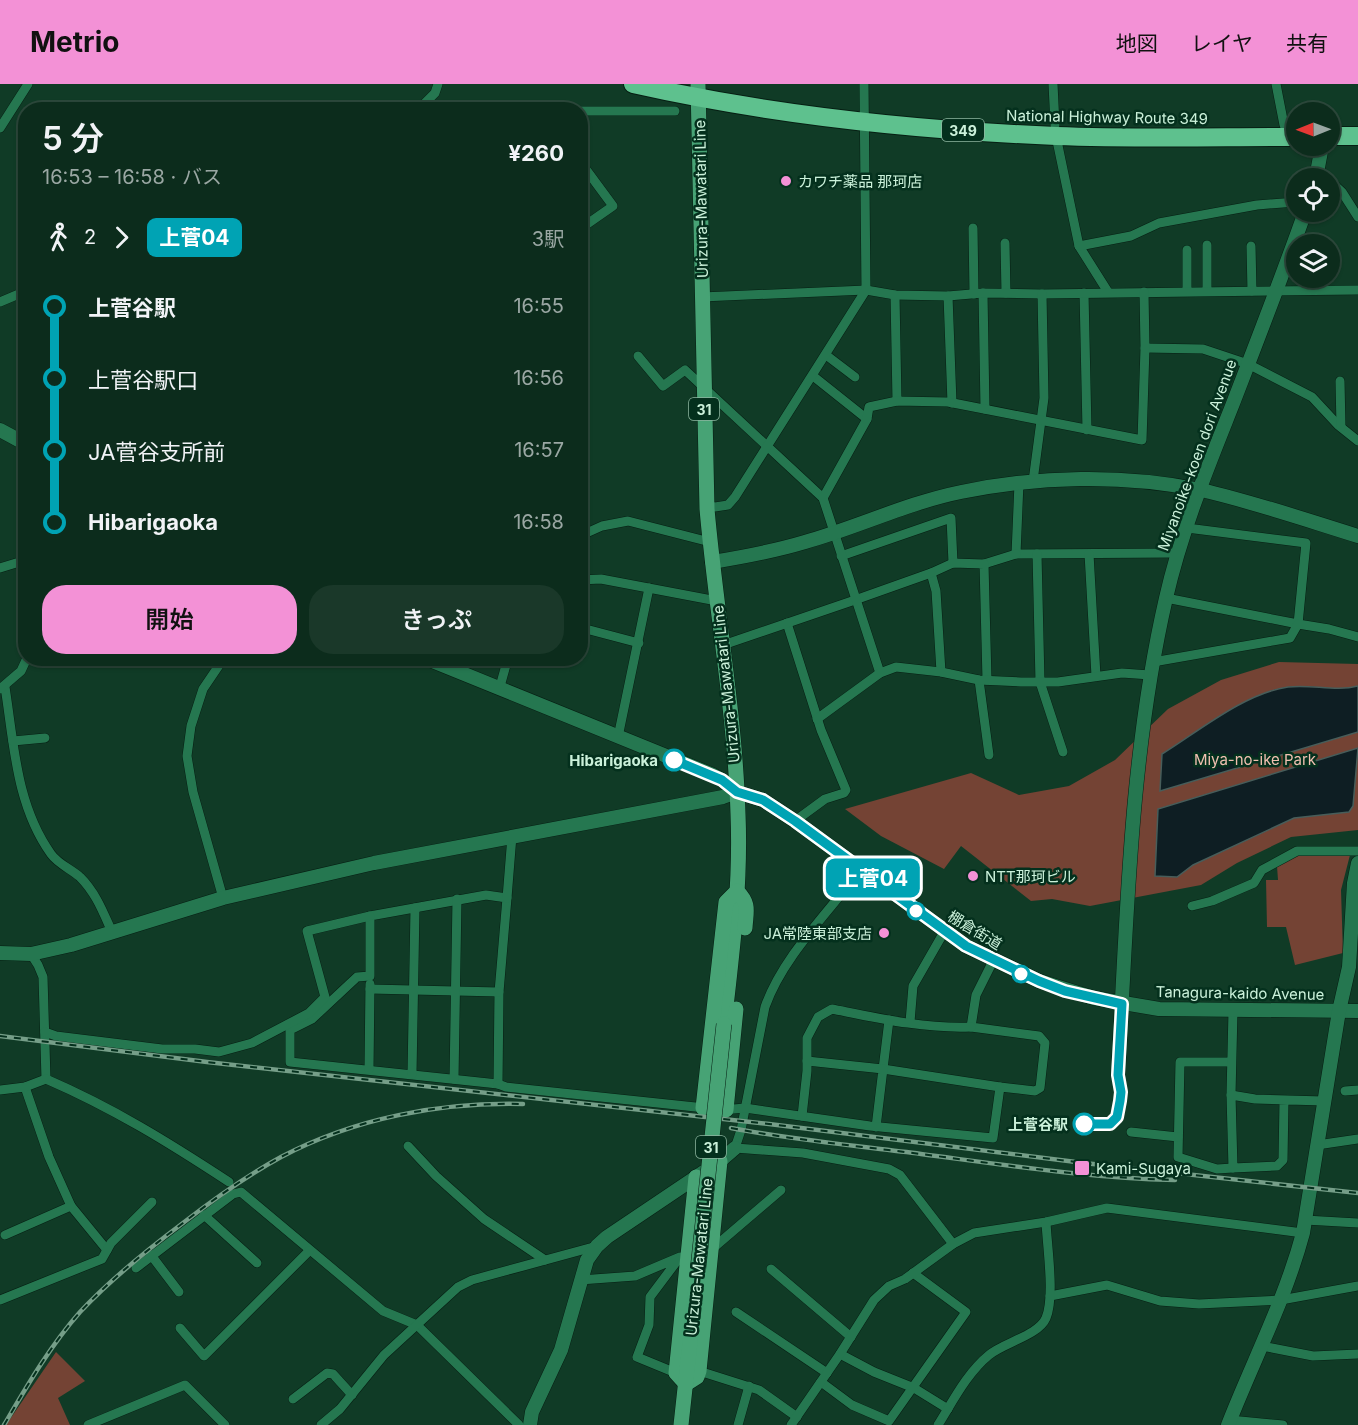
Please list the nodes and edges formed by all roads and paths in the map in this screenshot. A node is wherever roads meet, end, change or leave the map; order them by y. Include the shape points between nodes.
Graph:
1 (28, 84) edge
2 (438, 84) edge
3 (633, 84) edge
4 (864, 84) edge
5 (1053, 84) edge
6 (1276, 84) edge
7 (697, 88) edge
8 (426, 102) edge
9 (588, 111) edge
10 (675, 111) dead end
11 (1286, 112) edge
12 (864, 116) junction
13 (1340, 125) edge
14 (1358, 125) edge
15 (0, 128) edge
16 (1286, 129) edge
17 (1056, 131) junction
18 (1340, 136) edge
19 (1358, 136) edge
20 (588, 172) edge
21 (1340, 191) edge
22 (1286, 203) edge
23 (1358, 217) edge
24 (1301, 222) edge
25 (588, 223) edge
26 (973, 228) dead end
27 (1005, 243) dead end
28 (1207, 245) dead end
29 (1079, 246) junction
30 (1251, 246) dead end
31 (1187, 250) dead end
32 (866, 290) junction
33 (1277, 290) junction
34 (1358, 290) edge
35 (1187, 291) junction
36 (1207, 291) junction
37 (1252, 291) junction
38 (1108, 292) junction
39 (1144, 292) junction
40 (978, 293) junction
41 (1006, 293) junction
42 (1084, 293) junction
43 (18, 294) edge
44 (1042, 294) junction
45 (895, 295) junction
46 (948, 296) junction
47 (702, 297) junction
48 (0, 302) edge
49 (1145, 348) junction
50 (826, 355) junction
51 (638, 356) dead end
52 (1248, 364) junction
53 (813, 376) junction
54 (855, 377) dead end
55 (1340, 381) dead end
56 (704, 390) junction
57 (897, 401) junction
58 (952, 403) junction
59 (985, 409) junction
60 (867, 419) junction
61 (1041, 421) junction
62 (1341, 427) junction
63 (0, 429) edge
64 (1087, 430) junction
65 (18, 439) edge
66 (1358, 441) edge
67 (767, 447) junction
68 (1026, 482) junction
69 (1199, 490) junction
70 (822, 498) junction
71 (707, 504) junction
72 (1187, 528) junction
73 (588, 532) edge
74 (833, 533) junction
75 (1358, 536) edge
76 (710, 542) junction
77 (1178, 553) junction
78 (1016, 554) junction
79 (1038, 554) junction
80 (1089, 554) junction
81 (842, 556) junction
82 (18, 562) edge
83 (712, 562) junction
84 (953, 563) junction
85 (984, 564) junction
86 (0, 568) edge
87 (931, 573) junction
88 (588, 580) edge
89 (649, 588) junction
90 (1166, 598) junction
91 (855, 600) junction
92 (717, 601) junction
93 (787, 623) junction
94 (1298, 624) junction
95 (588, 630) edge
96 (1358, 638) edge
97 (639, 643) junction
98 (723, 645) junction
99 (23, 666) edge
100 (219, 666) edge
101 (444, 666) edge
102 (506, 666) edge
103 (1151, 669) junction
104 (941, 672) junction
105 (880, 673) junction
106 (1096, 676) junction
107 (983, 680) junction
108 (1040, 682) junction
109 (2, 688) edge
110 (499, 690) junction
111 (818, 719) junction
112 (618, 737) junction
113 (45, 738) dead end
114 (13, 741) junction
115 (1063, 752) dead end
116 (989, 755) dead end
117 (737, 792) junction
118 (795, 821) junction
119 (512, 836) junction
120 (1358, 851) edge
121 (1358, 863) edge
122 (861, 869) junction
123 (737, 891) junction
124 (224, 898) junction
125 (507, 898) junction
126 (457, 899) junction
127 (1192, 906) dead end
128 (415, 908) junction
129 (370, 916) junction
130 (112, 932) junction
131 (944, 932) junction
132 (1354, 951) edge
133 (0, 953) edge
134 (31, 954) junction
135 (993, 961) junction
136 (370, 976) junction
137 (370, 989) junction
138 (413, 990) junction
139 (455, 991) junction
140 (499, 992) junction
141 (1122, 1004) junction
142 (1233, 1011) junction
143 (1339, 1011) junction
144 (1358, 1011) edge
145 (889, 1020) junction
146 (910, 1022) junction
147 (971, 1027) junction
148 (45, 1032) junction
149 (807, 1061) junction
150 (1230, 1062) junction
151 (369, 1069) junction
152 (883, 1069) junction
153 (412, 1074) junction
154 (1118, 1075) dead end
155 (46, 1079) junction
156 (454, 1079) junction
157 (498, 1084) junction
158 (1000, 1087) junction
159 (25, 1088) junction
160 (0, 1090) edge
161 (1358, 1090) edge
162 (1345, 1091) dead end
163 (1231, 1095) junction
164 (1284, 1101) junction
165 (1324, 1101) junction
166 (703, 1108) junction
167 (745, 1108) junction
168 (726, 1110) junction
169 (802, 1116) junction
170 (876, 1127) junction
171 (1131, 1132) dead end
172 (1178, 1137) junction
173 (1358, 1138) edge
174 (408, 1146) dead end
175 (1317, 1146) junction
176 (735, 1148) junction
177 (720, 1161) junction
178 (1233, 1168) junction
179 (696, 1177) junction
180 (229, 1182) dead end
181 (781, 1190) dead end
182 (152, 1202) dead end
183 (71, 1206) junction
184 (204, 1215) junction
185 (1046, 1222) junction
186 (1358, 1223) edge
187 (1304, 1226) junction
188 (5, 1235) dead end
189 (953, 1244) junction
190 (597, 1246) junction
191 (712, 1249) junction
192 (107, 1250) junction
193 (309, 1251) junction
194 (684, 1253) junction
195 (151, 1255) junction
196 (545, 1260) junction
197 (257, 1263) dead end
198 (136, 1268) dead end
199 (771, 1269) dead end
200 (913, 1273) junction
201 (580, 1280) junction
202 (1358, 1286) edge
203 (179, 1292) dead end
204 (1050, 1296) junction
205 (0, 1300) edge
206 (1281, 1300) junction
207 (736, 1312) dead end
208 (417, 1325) junction
209 (180, 1328) dead end
210 (851, 1337) junction
211 (1262, 1346) junction
212 (840, 1354) junction
213 (1358, 1354) edge
214 (699, 1371) junction
215 (827, 1373) junction
216 (681, 1379) junction
217 (821, 1382) junction
218 (749, 1386) junction
219 (914, 1388) junction
220 (352, 1395) junction
221 (293, 1399) dead end
222 (948, 1409) junction
223 (794, 1421) edge
224 (1229, 1423) edge
225 (890, 1424) edge
226 (88, 1425) edge
227 (225, 1425) edge
228 (321, 1425) edge
229 (519, 1425) edge
230 (530, 1425) edge
231 (681, 1425) edge
232 (738, 1425) edge
233 (938, 1425) edge
234 (1283, 1425) edge

1 - 15 street
2 - 8 street
3 - 7 highway, National Highway Route 349 / 349
4 - 12 street
5 - 17 street
6 - 11 street
7 - 12 highway, National Highway Route 349 / 349
7 - 47 main road, Urizura-Mawatari Line / 31
9 - 10 street
12 - 17 highway, National Highway Route 349 / 349
12 - 32 street
13 - 14 highway
16 - 17 highway, National Highway Route 349 / 349 via 1149,138
17 - 29 street
18 - 19 highway
20 - 25 street via 613,206
21 - 23 street
22 - 29 street via 1159,223 1131,236
24 - 33 street, Miyanoike-koen dori Avenue
26 - 40 street
27 - 41 street
28 - 36 street
29 - 38 street
30 - 37 street
31 - 35 street
32 - 45 street
32 - 47 street
32 - 50 street
33 - 34 street
33 - 37 street
33 - 52 street, Miyanoike-koen dori Avenue
35 - 36 street
35 - 39 street
36 - 37 street
38 - 39 street
38 - 42 street
39 - 49 street
40 - 41 street
40 - 46 street
40 - 59 street
41 - 44 street
42 - 44 street
42 - 64 street
43 - 48 street
44 - 61 street
45 - 46 street
45 - 57 street
46 - 58 street
47 - 56 main road, Urizura-Mawatari Line / 31
49 - 52 street via 1203,349
49 - 64 street via 1142,440
50 - 53 street
50 - 54 street
51 - 56 street via 663,386 685,370
52 - 62 street via 1312,397
52 - 69 street, Miyanoike-koen dori Avenue
53 - 60 street
53 - 67 street
55 - 62 street
56 - 67 street
56 - 71 main road, Urizura-Mawatari Line / 31
57 - 58 street
57 - 60 street via 869,407
58 - 59 street
59 - 61 street
60 - 70 street
61 - 64 street
61 - 68 street
62 - 66 street
63 - 65 street
67 - 70 street
67 - 71 street via 728,505
68 - 69 street via 1129,481
68 - 74 street via 933,499
68 - 78 street
69 - 72 street, Miyanoike-koen dori Avenue
69 - 75 street
70 - 74 street
71 - 76 main road, Urizura-Mawatari Line / 31
72 - 77 street, Miyanoike-koen dori Avenue
72 - 94 street via 1306,543
73 - 76 street via 628,521
74 - 81 street
74 - 83 street via 784,548
76 - 83 main road, Urizura-Mawatari Line / 31
77 - 80 street
77 - 90 street, Miyanoike-koen dori Avenue
78 - 79 street
78 - 85 street
79 - 80 street
79 - 108 street
80 - 106 street
81 - 84 street via 951,518
81 - 91 street
82 - 86 street
83 - 92 main road, Urizura-Mawatari Line / 31
84 - 85 street
84 - 87 street
85 - 107 street
87 - 91 street
87 - 104 street via 936,591
88 - 89 street
89 - 92 street
89 - 97 street
90 - 94 street
90 - 103 street, Miyanoike-koen dori Avenue
91 - 93 street
91 - 105 street
92 - 98 main road, Urizura-Mawatari Line / 31
93 - 98 street
93 - 111 street
94 - 96 street
94 - 103 street via 1290,638
95 - 97 street
97 - 112 street
98 - 117 main road, Urizura-Mawatari Line / 31
99 - 109 street
100 - 124 street via 203,689 191,726 188,756 193,792
101 - 110 street
102 - 110 street
103 - 106 street
103 - 141 street, Miyanoike-koen dori Avenue via 1139,749
104 - 105 street via 896,667
104 - 107 street
105 - 111 street
106 - 108 street
107 - 108 street
107 - 116 street
108 - 115 street
109 - 114 street
110 - 112 street
111 - 118 street via 846,790 825,799
112 - 117 street via 722,780
113 - 114 street
114 - 130 street via 21,793 42,841 52,857 97,896
117 - 118 street, 棚倉街道 via 763,800
117 - 119 street
117 - 123 main road, Urizura-Mawatari Line / 31
118 - 122 street, 棚倉街道
119 - 124 street
119 - 125 street
120 - 127 street via 1297,851 1262,870 1254,883
121 - 132 street via 1354,883
122 - 131 street, 棚倉街道
122 - 167 street via 772,989
123 - 166 main road via 726,902
123 - 168 main road via 747,905
123 - 216 main road, Urizura-Mawatari Line / 31, bridge via 698,1269
124 - 130 street
125 - 126 street via 486,895
125 - 140 street
126 - 128 street
126 - 139 street
128 - 129 street
128 - 138 street
129 - 136 street
129 - 148 street via 307,931 325,997 309,1013 252,1044 219,1052 162,1049
130 - 134 street
131 - 135 street, 棚倉街道
131 - 146 street via 913,986
132 - 143 street
133 - 134 street
134 - 148 street via 43,977
135 - 141 street, 棚倉街道 via 1065,991
135 - 147 street via 976,995
136 - 137 street
136 - 151 street via 357,977 312,1019 290,1030 290,1062
137 - 138 street
137 - 151 street
138 - 139 street
138 - 153 street
139 - 140 street
139 - 156 street
140 - 157 street
141 - 142 street, Tanagura-kaido Avenue
141 - 154 street, Miyanoike-koen dori Avenue
142 - 143 street, Tanagura-kaido Avenue
142 - 150 street
143 - 144 street, Tanagura-kaido Avenue
143 - 165 street
145 - 146 street
145 - 149 street via 832,1009 818,1017 807,1038
145 - 152 street
146 - 147 street
147 - 158 street via 1039,1036 1045,1043 1040,1088 1035,1091
148 - 155 street
149 - 152 street
149 - 169 street
150 - 163 street
150 - 172 street via 1180,1062
151 - 153 street
152 - 158 street
152 - 170 street
153 - 156 street
155 - 159 street
155 - 180 street via 157,1135
156 - 157 street
157 - 166 street
158 - 170 street via 993,1138
159 - 160 street
159 - 183 street
161 - 162 street
163 - 164 street
163 - 178 street
164 - 165 street
164 - 178 street via 1283,1160 1277,1166
165 - 175 street
166 - 168 street
167 - 168 street
167 - 169 street
167 - 176 street
169 - 170 street
171 - 172 street
172 - 178 street via 1178,1157 1217,1169
173 - 175 street
174 - 196 street via 484,1219
175 - 187 street
176 - 177 street
176 - 189 street via 803,1153 889,1169 900,1174
177 - 179 street
177 - 191 main road
179 - 190 street
179 - 194 main road
181 - 191 street
182 - 192 street
183 - 188 street
183 - 192 street
184 - 193 street via 241,1192
184 - 195 street
184 - 197 street
185 - 187 street via 1107,1208
185 - 189 street via 974,1233
185 - 204 street
186 - 187 street
187 - 206 street
189 - 200 street
190 - 196 street
190 - 201 street
191 - 214 main road
192 - 205 street via 102,1259
193 - 208 street via 383,1311
193 - 209 street via 204,1356
194 - 201 street via 635,1276
194 - 216 main road
194 - 216 street via 650,1298 649,1326 637,1356
195 - 198 street
195 - 203 street
196 - 208 street via 458,1287
199 - 210 street
200 - 210 street via 874,1300
200 - 219 street via 966,1312
201 - 230 street via 561,1350 532,1412
202 - 206 street
204 - 206 street via 1107,1285 1160,1300 1199,1304
204 - 222 street via 1041,1326 990,1353 973,1370
206 - 211 street
207 - 215 street
208 - 220 street via 384,1355
208 - 229 street
210 - 212 street
211 - 213 street via 1313,1356
211 - 224 street
212 - 215 street
212 - 219 street
214 - 216 main road via 692,1381
214 - 218 street
215 - 217 street
216 - 231 main road, Urizura-Mawatari Line / 31
217 - 223 street
217 - 225 street via 852,1405
218 - 223 street
218 - 232 street
219 - 222 street
219 - 225 street
220 - 221 street via 333,1374 327,1373
220 - 228 street
222 - 233 street
224 - 234 street
226 - 227 street via 185,1385

